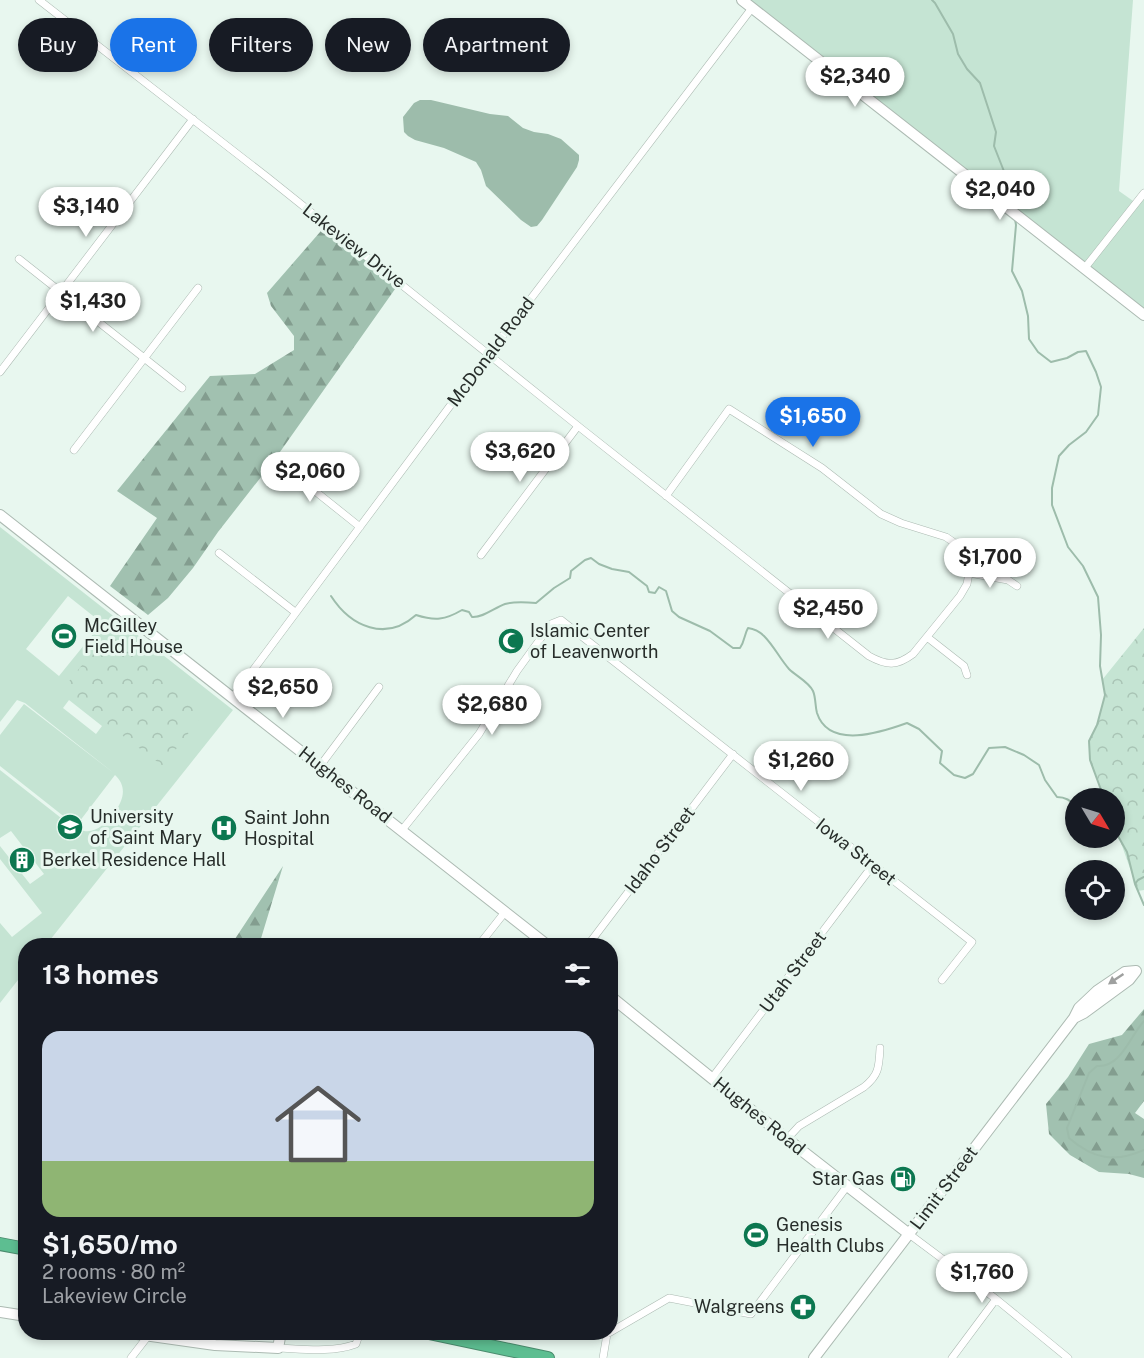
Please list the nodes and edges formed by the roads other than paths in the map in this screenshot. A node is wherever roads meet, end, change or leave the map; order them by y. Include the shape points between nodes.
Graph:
1 (39, 0) edge
2 (742, 0) edge
3 (752, 8) junction
4 (193, 119) junction
5 (1144, 193) edge
6 (19, 259) dead end
7 (1084, 269) junction
8 (198, 288) dead end
9 (60, 292) junction
10 (1144, 315) edge
11 (488, 355) junction
12 (144, 358) junction
13 (0, 372) edge
14 (182, 388) dead end
15 (578, 426) junction
16 (74, 450) dead end
17 (275, 459) dead end
18 (666, 496) junction
19 (0, 515) edge
20 (360, 527) junction
21 (219, 553) dead end
22 (481, 555) dead end
23 (969, 573) junction
24 (1017, 586) dead end
25 (295, 612) junction
26 (927, 637) junction
27 (967, 675) dead end
28 (379, 687) dead end
29 (233, 697) junction
30 (733, 754) junction
31 (320, 766) junction
32 (402, 830) junction
33 (873, 865) junction
34 (505, 912) junction
35 (485, 938) edge
36 (538, 938) edge
37 (593, 938) edge
38 (1140, 969) edge
39 (942, 980) dead end
40 (618, 1002) edge
41 (880, 1048) dead end
42 (712, 1078) junction
43 (787, 1138) junction
44 (848, 1185) junction
45 (909, 1233) junction
46 (0, 1244) edge
47 (18, 1247) edge
48 (996, 1299) junction
49 (0, 1312) edge
50 (18, 1315) edge
51 (618, 1328) edge
52 (145, 1340) edge
53 (178, 1340) edge
54 (280, 1340) edge
55 (357, 1340) edge
56 (462, 1340) edge
57 (606, 1340) edge
58 (278, 1348) junction
59 (131, 1358) edge
60 (548, 1358) edge
61 (603, 1358) edge
62 (814, 1358) edge
63 (952, 1358) edge
64 (1068, 1358) edge

1 - 4 street, Lakeview Drive
2 - 3 street
3 - 7 street
3 - 11 street, McDonald Road
4 - 9 street
4 - 11 street, Lakeview Drive
5 - 7 street
6 - 9 street
7 - 10 street
8 - 12 street
9 - 12 street
9 - 13 street
11 - 15 street, Lakeview Drive
11 - 20 street, McDonald Road
12 - 14 street
12 - 16 street
15 - 18 street, Lakeview Drive
15 - 22 street
17 - 20 street
18 - 23 street via 729,409 822,468 881,514 946,537 959,546 969,564
18 - 26 street, Lakeview Drive via 869,657 891,664 904,661
19 - 29 street, Hughes Road
20 - 25 street, McDonald Road
21 - 25 street
23 - 24 street via 1008,580
23 - 26 street via 960,596
25 - 29 street, McDonald Road
26 - 27 street via 964,666
28 - 31 street
29 - 31 street, Hughes Road
30 - 32 street, Iowa Street via 561,620 551,624 479,734
30 - 33 street, Iowa Street
30 - 37 street, Idaho Street
31 - 32 street, Hughes Road
32 - 34 street, Hughes Road
33 - 39 street, Iowa Street via 972,942
33 - 42 street, Utah Street
34 - 35 street
34 - 36 street, Hughes Road
38 - 45 street, Limit Street via 1074,1018
40 - 42 street, Hughes Road
41 - 43 street via 878,1071 872,1080 799,1125
42 - 43 street, Hughes Road
43 - 44 street, Hughes Road
44 - 45 street, Hughes Road
44 - 51 street via 751,1314 669,1298
45 - 48 street
45 - 62 street, Limit Street
46 - 47 highway
48 - 63 street
48 - 64 street
49 - 50 street
52 - 59 street
53 - 58 street
54 - 58 street
55 - 58 street via 346,1348
56 - 60 highway
57 - 61 street

